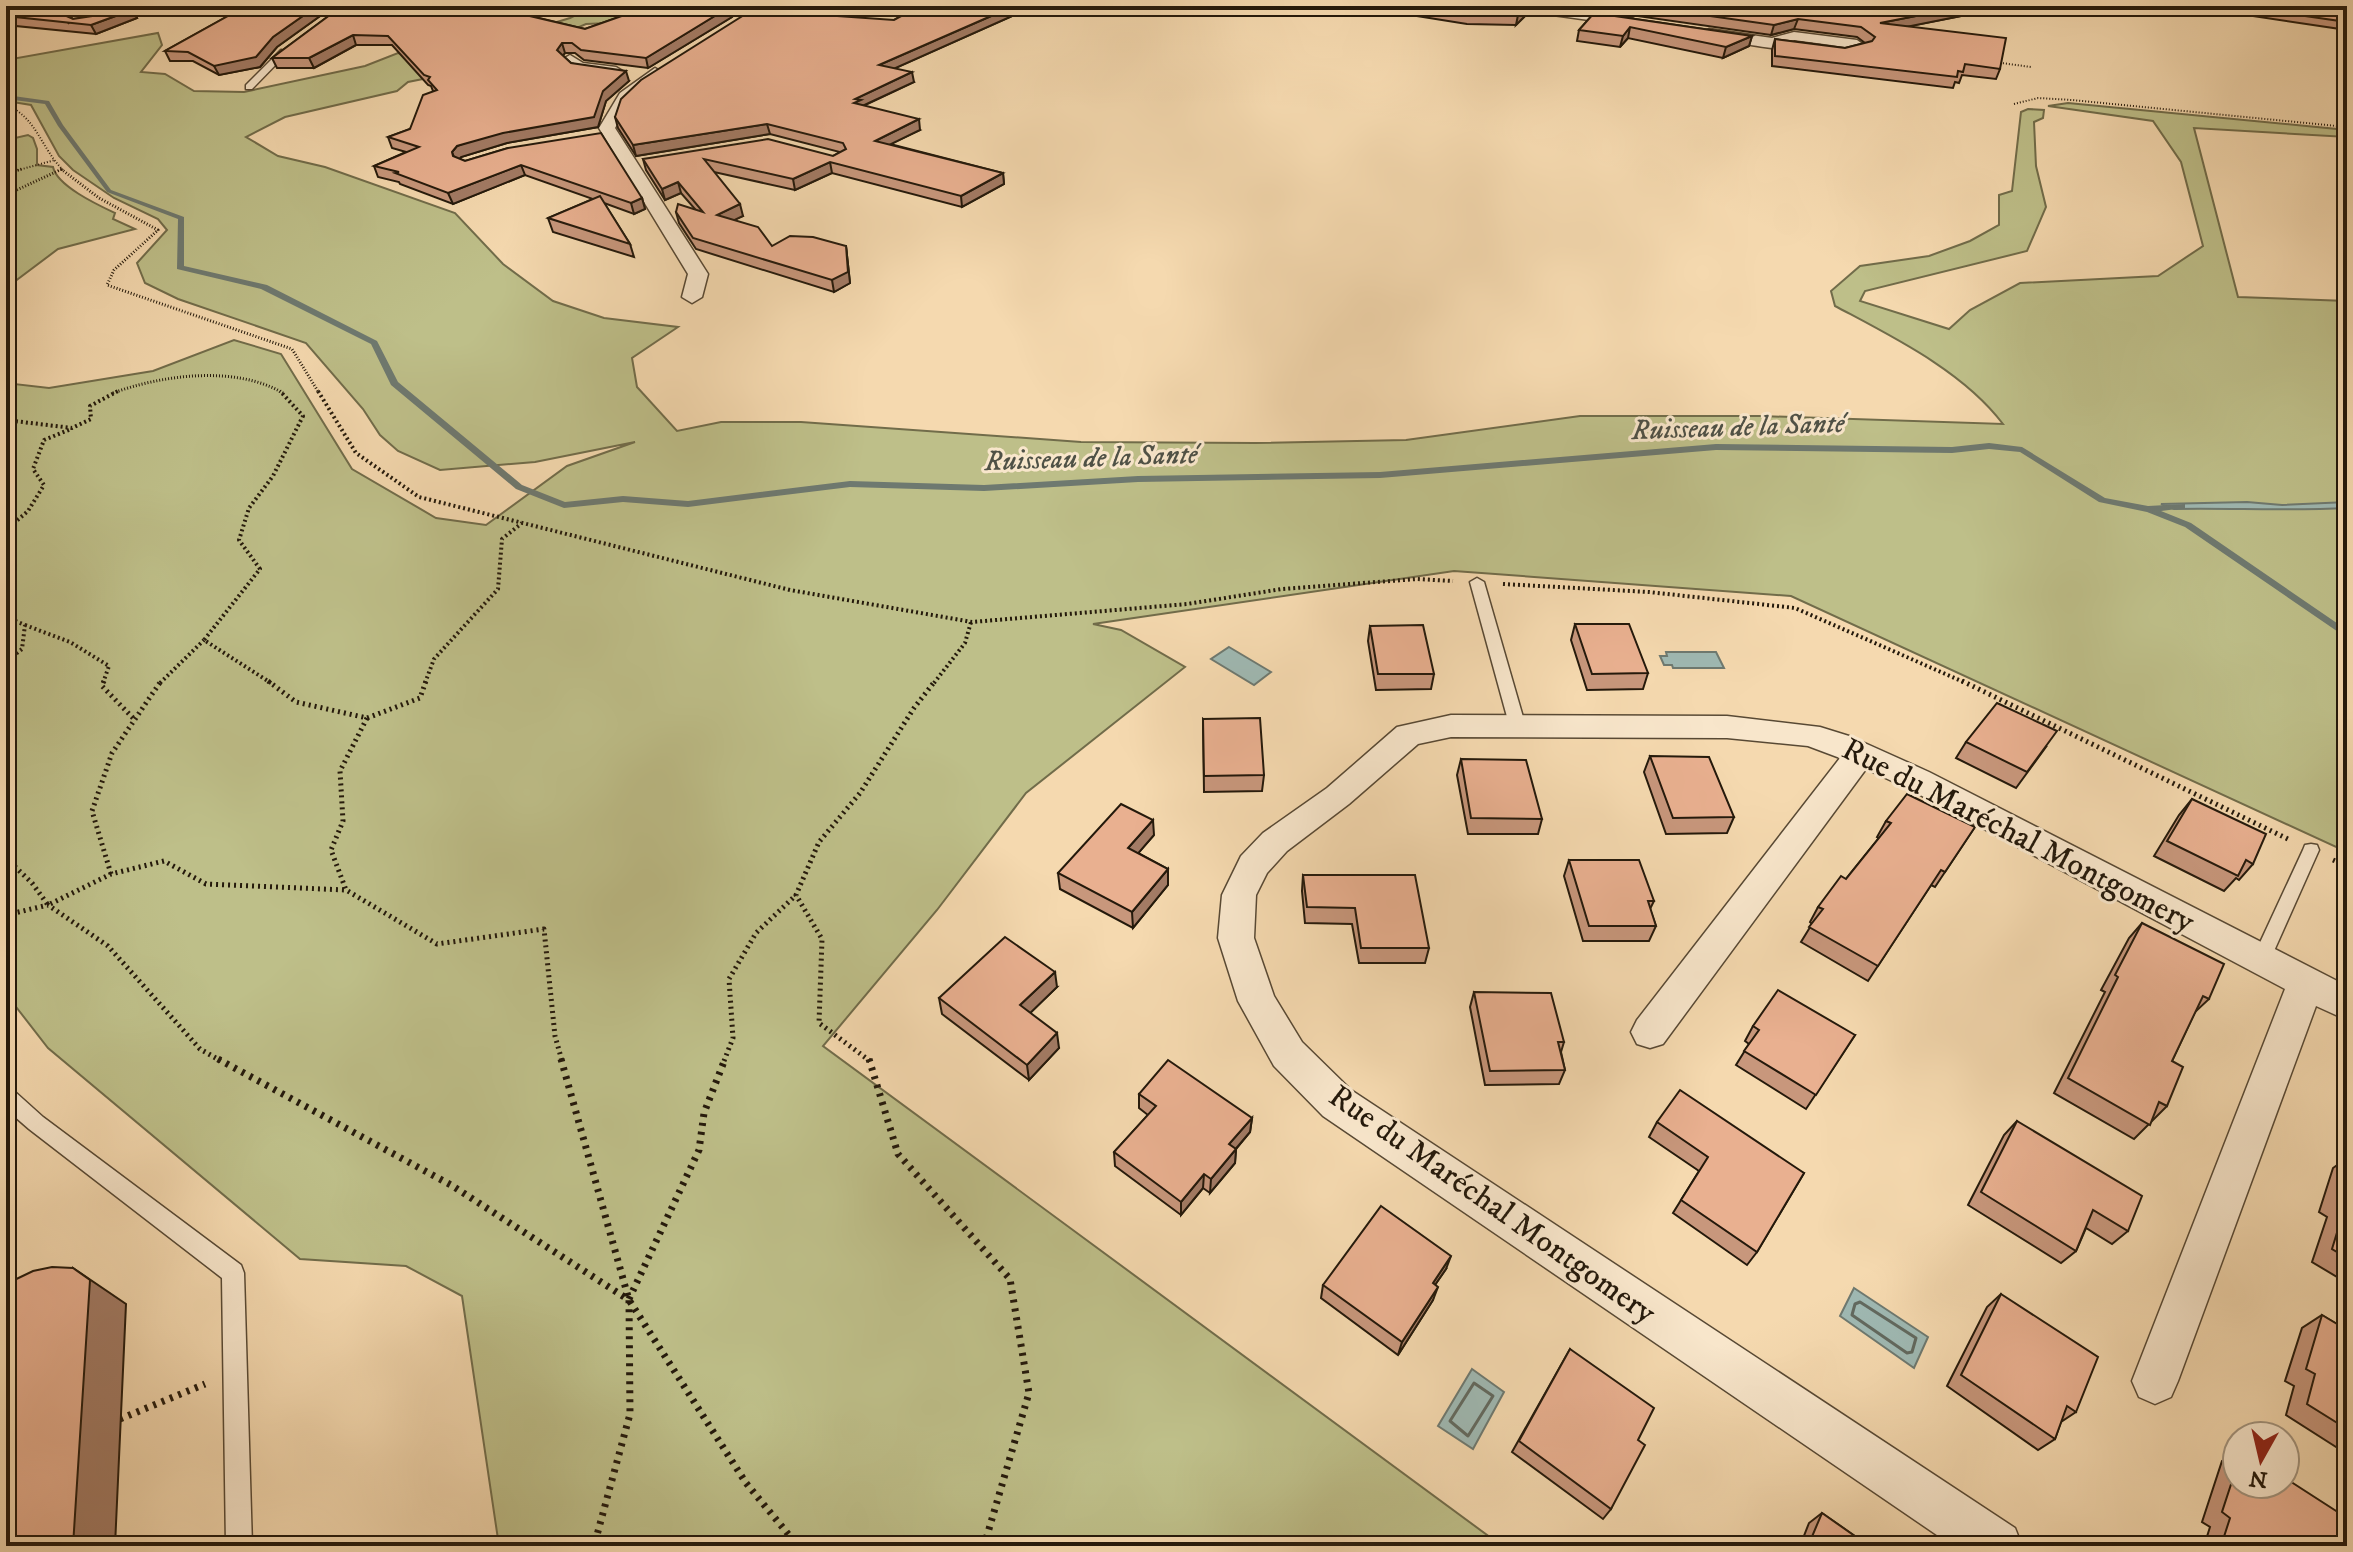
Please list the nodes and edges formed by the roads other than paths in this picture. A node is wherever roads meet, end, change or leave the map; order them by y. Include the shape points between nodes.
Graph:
1 (14, 6) edge
2 (34, 6) edge
3 (205, 6) edge
4 (1516, 6) edge
5 (6, 10) edge
6 (77, 21) edge
7 (1653, 25) edge
8 (1695, 31) edge
9 (1773, 42) junction
10 (290, 48) edge
11 (570, 59) edge
12 (673, 63) edge
13 (651, 76) junction
14 (249, 87) dead end
15 (656, 160) edge
16 (628, 165) junction
17 (692, 297) dead end
18 (1477, 582) road end
19 (1517, 724) junction
20 (1860, 754) junction
21 (2311, 850) road end
22 (2261, 960) junction
23 (2306, 983) junction
24 (2347, 1004) edge
25 (1650, 1032) dead end
26 (6, 1096) edge
27 (2155, 1381) dead end
28 (239, 1546) edge
29 (1997, 1546) edge

1 - 5 street
2 - 5 street
3 - 6 street
4 - 7 street
8 - 9 street
9 - 9 street via 1834,51 1861,48 1794,36
10 - 14 lane
11 - 13 street via 579,67
12 - 13 street
13 - 16 street via 614,106 602,135
15 - 16 street
16 - 17 street via 698,274
18 - 19 lane
19 - 20 street, Rue du Maréchal Montgomery via 1776,730 1809,735
19 - 29 street, Rue du Maréchal Montgomery via 1451,726 1408,735 1264,853 1239,895 1236,938 1257,1001 1288,1054 1337,1103
20 - 22 street, Rue du Maréchal Montgomery
20 - 25 street
21 - 22 lane
22 - 23 street, Rue du Maréchal Montgomery
23 - 24 street, Rue du Maréchal Montgomery
23 - 27 street
26 - 28 lane via 233,1273

